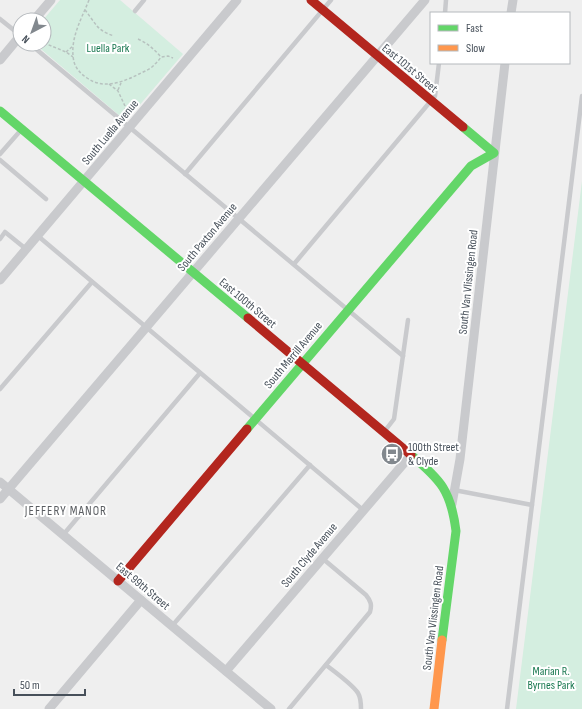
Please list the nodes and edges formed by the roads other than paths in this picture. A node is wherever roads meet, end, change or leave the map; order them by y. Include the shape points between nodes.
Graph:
1 (51, 0) edge
2 (144, 0) edge
3 (237, 0) edge
4 (311, 0) edge
5 (331, 0) edge
6 (425, 0) edge
7 (446, 0) edge
8 (513, 0) edge
9 (323, 10) junction
10 (135, 11) dead end
11 (41, 12) edge
12 (445, 12) edge
13 (511, 12) edge
14 (0, 19) edge
15 (12, 29) edge
16 (12, 46) edge
17 (40, 52) edge
18 (377, 55) junction
19 (0, 60) edge
20 (439, 64) edge
21 (505, 64) edge
22 (582, 96) edge
23 (431, 101) junction
24 (0, 111) edge
25 (130, 127) junction
26 (22, 129) junction
27 (494, 153) junction
28 (0, 154) edge
29 (0, 160) edge
30 (185, 174) junction
31 (84, 181) junction
32 (46, 200) dead end
33 (238, 218) junction
34 (38, 236) junction
35 (0, 239) edge
36 (26, 249) junction
37 (294, 264) junction
38 (193, 272) junction
39 (0, 280) edge
40 (92, 282) junction
41 (348, 309) junction
42 (408, 320) dead end
43 (146, 327) junction
44 (403, 356) junction
45 (302, 364) junction
46 (200, 373) junction
47 (0, 389) edge
48 (255, 419) junction
49 (384, 432) junction
50 (411, 455) junction
51 (310, 465) junction
52 (0, 482) edge
53 (8, 489) junction
54 (454, 490) junction
55 (0, 499) edge
56 (452, 504) junction
57 (532, 505) junction
58 (363, 510) junction
59 (456, 531) joint
60 (62, 535) junction
61 (322, 558) junction
62 (118, 581) junction
63 (141, 600) junction
64 (172, 626) junction
65 (326, 665) junction
66 (226, 671) junction
67 (50, 709) edge
68 (271, 709) edge
69 (289, 709) edge
70 (361, 709) edge
71 (434, 709) edge
72 (507, 709) edge

1 - 11 street
2 - 10 lane
3 - 25 street, South Luella Avenue
4 - 9 street, East 101st Street
5 - 9 lane
6 - 18 street, South Paxton Avenue
7 - 12 lane
8 - 13 street
9 - 18 street, East 101st Street
9 - 30 lane
14 - 15 lane
16 - 19 street
17 - 25 lane
18 - 23 street, East 101st Street
18 - 33 street, South Paxton Avenue
20 - 23 lane via 435,96
21 - 27 street, South Van Vlissingen Road
22 - 57 lane
23 - 27 street, East 101st Street
23 - 37 lane
24 - 26 street, East 100th Street
25 - 30 lane
25 - 31 street, South Luella Avenue
26 - 28 lane
26 - 31 street, East 100th Street
27 - 41 street, South Merrill Avenue via 471,166
27 - 54 street, South Van Vlissingen Road via 460,459
29 - 32 lane
30 - 33 lane
31 - 34 street, South Luella Avenue
31 - 38 street, East 100th Street
33 - 37 lane
33 - 38 street, South Paxton Avenue
34 - 36 street, South Luella Avenue
34 - 40 lane
35 - 36 lane via 6,232
36 - 39 street, South Luella Avenue
37 - 41 lane
38 - 43 street, South Paxton Avenue
38 - 45 street, East 100th Street
40 - 43 lane
40 - 47 lane
41 - 44 lane
41 - 45 street, South Merrill Avenue
42 - 44 lane
43 - 46 lane
43 - 53 street, South Paxton Avenue
44 - 49 lane via 394,419
45 - 48 street, South Merrill Avenue
45 - 49 street, East 100th Street
46 - 48 lane
46 - 60 lane
48 - 51 lane
48 - 62 street, South Merrill Avenue
49 - 50 street, East 100th Street
50 - 56 street, East 100th Street via 438,480
50 - 58 street, South Clyde Avenue
51 - 58 lane
51 - 64 lane
52 - 53 street, East 99th Street
53 - 55 street, South Paxton Avenue
53 - 60 street, East 99th Street
54 - 56 street, South Van Vlissingen Road
54 - 57 lane
56 - 59 street, East 100th Street
57 - 72 lane
58 - 61 street, South Clyde Avenue
59 - 71 street, South Van Vlissingen Road
60 - 62 street, East 99th Street
61 - 65 lane via 366,595 372,607
61 - 66 street, South Clyde Avenue
62 - 63 street, East 99th Street
63 - 64 street, East 99th Street
63 - 67 street
64 - 66 street, East 99th Street
65 - 69 lane
65 - 70 lane via 358,693
66 - 68 street, East 99th Street

